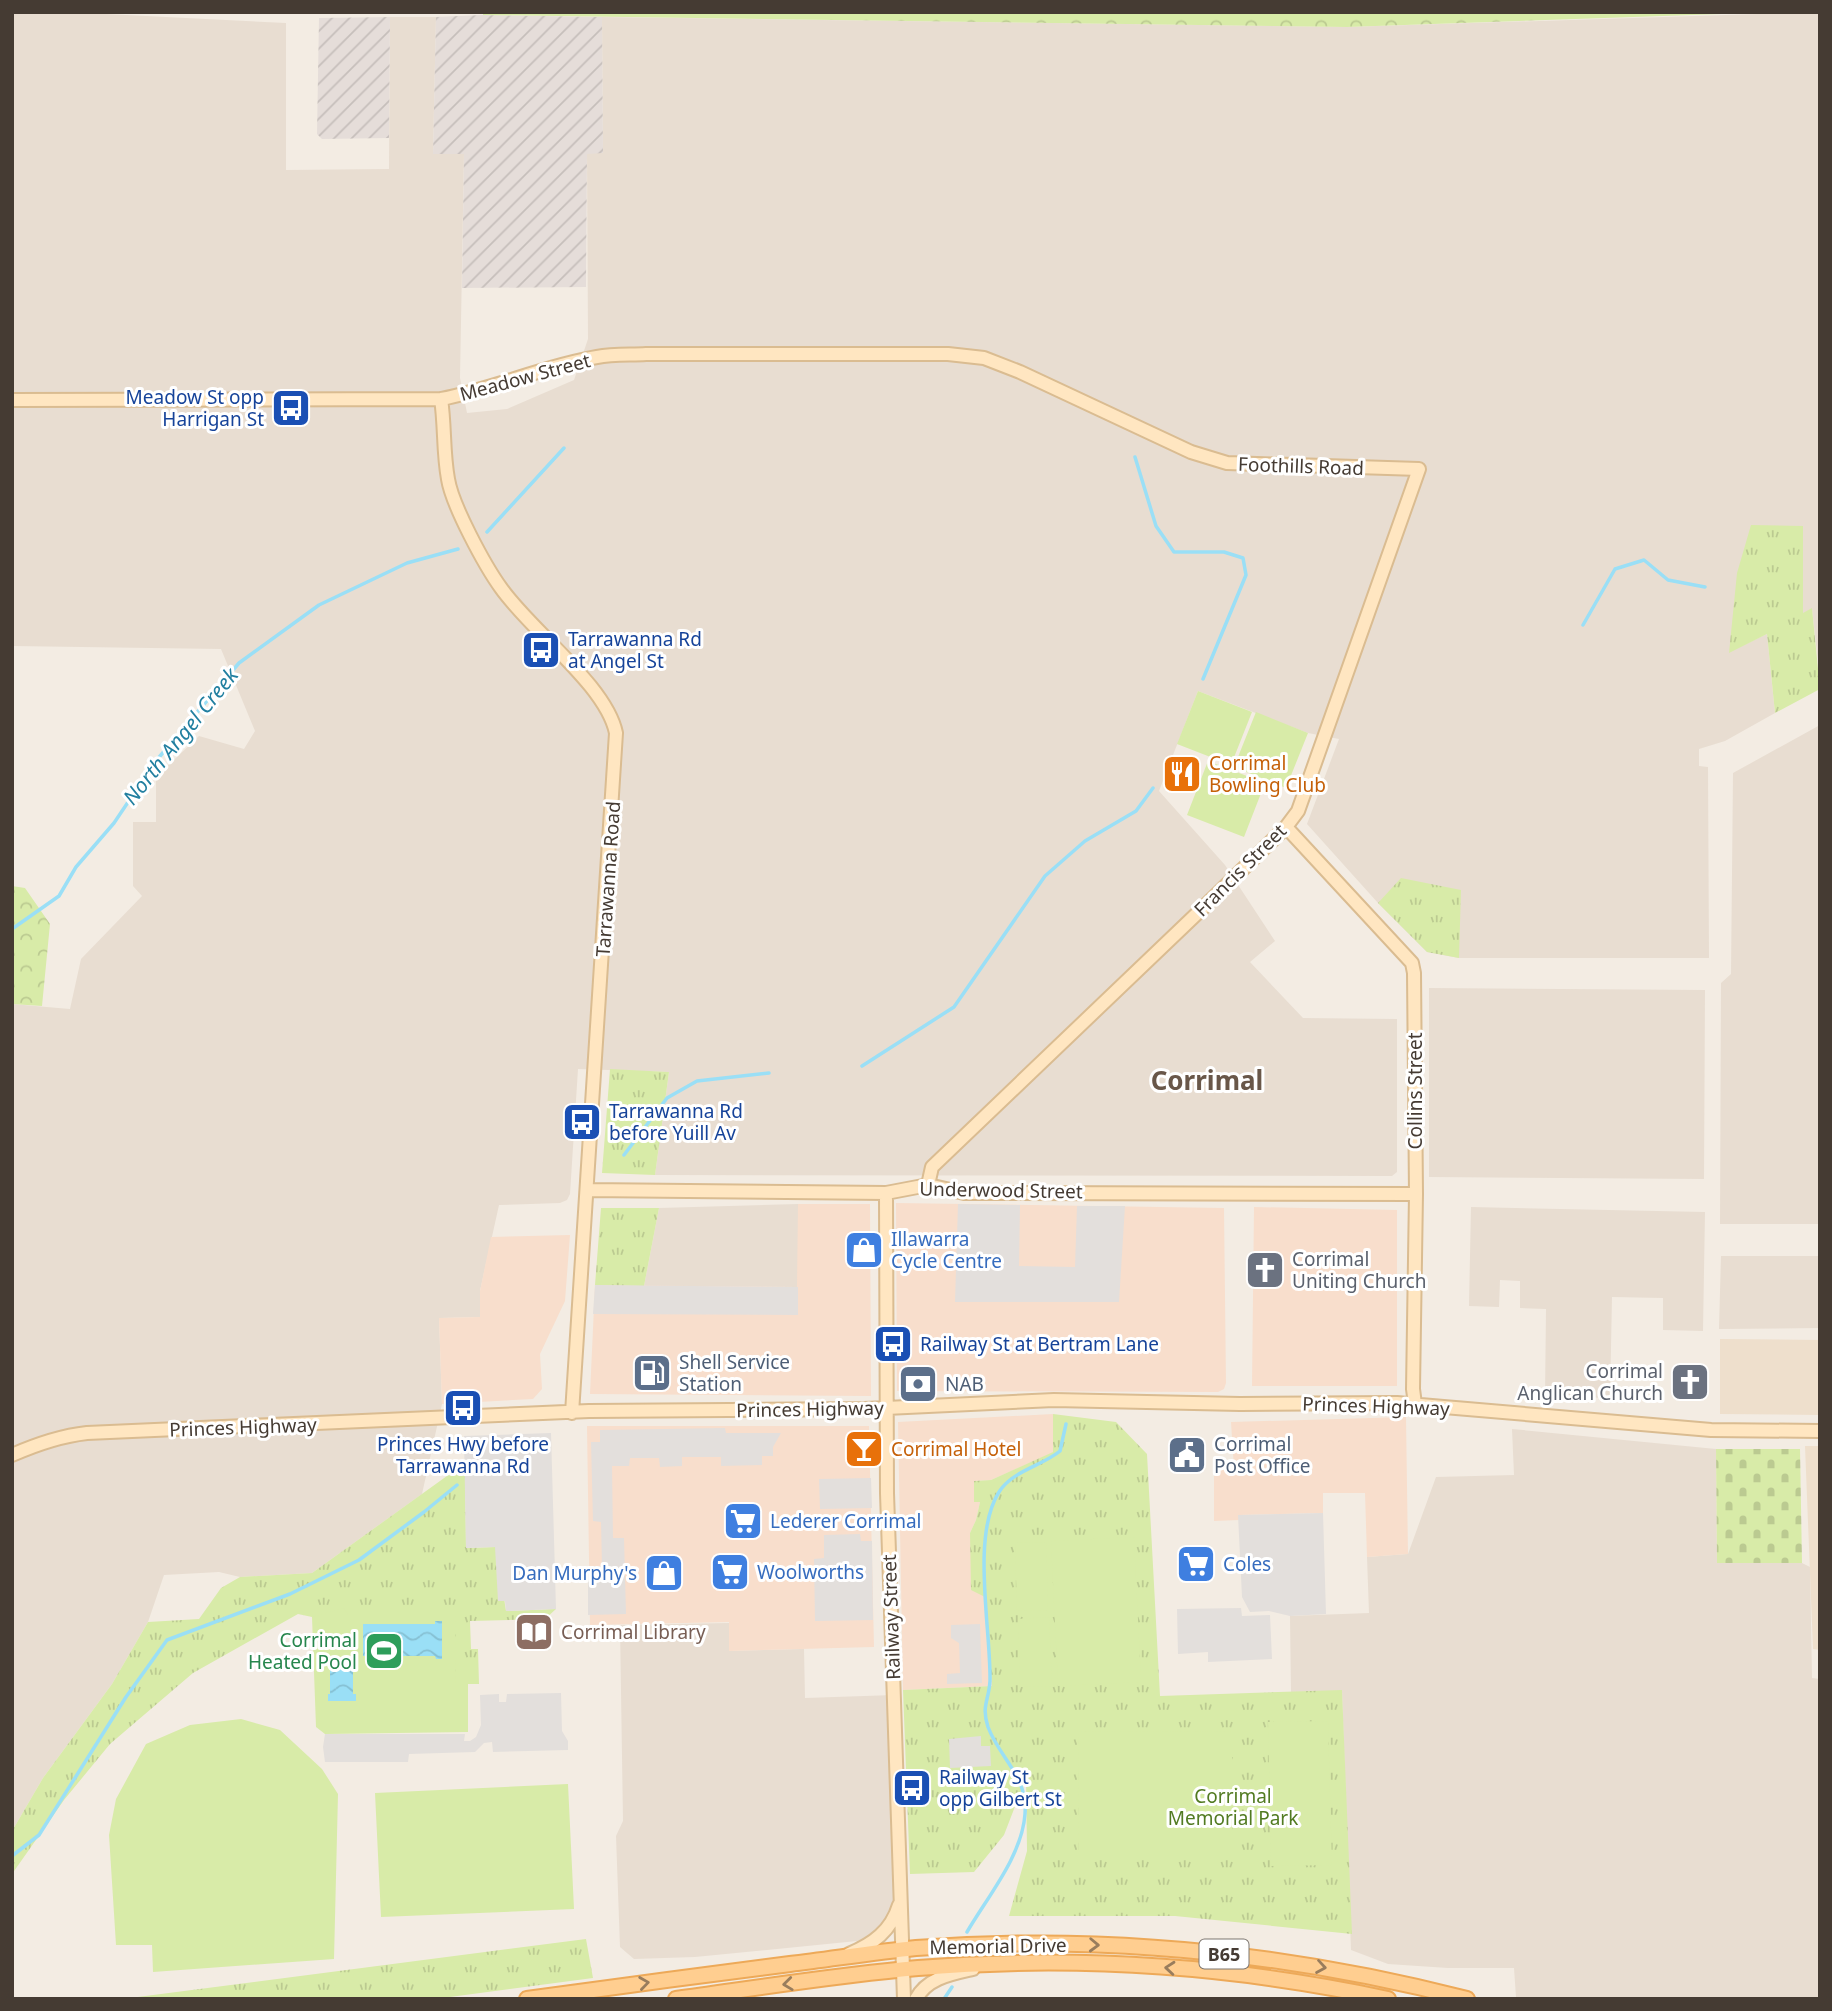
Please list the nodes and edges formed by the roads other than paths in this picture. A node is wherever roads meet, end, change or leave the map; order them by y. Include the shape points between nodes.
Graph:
1 (441, 399) junction
2 (12, 400) edge
3 (1109, 414) joint
4 (1419, 469) joint
5 (1286, 827) junction
6 (928, 1185) junction
7 (587, 1190) junction
8 (886, 1193) junction
9 (1416, 1194) junction
10 (1415, 1404) junction
11 (885, 1409) junction
12 (572, 1413) junction
13 (1820, 1431) edge
14 (12, 1455) edge
15 (901, 1895) junction
16 (903, 1950) junction
17 (839, 1958) junction
18 (994, 1964) junction
19 (903, 1969) junction
20 (527, 1999) edge
21 (676, 1999) edge
22 (904, 1999) edge
23 (916, 1999) edge
24 (1388, 1999) edge
25 (1468, 1999) edge

1 - 2 main road, Meadow Street
1 - 3 main road, Meadow Street via 599,356 948,354 985,358
1 - 7 main road, Tarrawanna Road via 453,500 500,587 600,697 616,733
3 - 4 main road, Foothills Road via 1191,452 1227,463
4 - 5 main road, Francis Street via 1298,811
5 - 6 main road, Francis Street via 932,1167
5 - 9 main road, Collins Street via 1412,963
6 - 8 main road, Underwood Street
6 - 9 main road, Underwood Street via 964,1193
7 - 8 main road, Underwood Street
7 - 12 main road, Tarrawanna Road
8 - 11 main road, Railway Street
9 - 10 main road, Collins Street
10 - 11 main road, Princes Highway via 1054,1400
10 - 13 main road, Princes Highway via 1711,1430
11 - 12 main road, Princes Highway
11 - 15 main road, Railway Street
12 - 14 main road, Princes Highway via 87,1433 48,1440
15 - 16 main road, Railway Street
15 - 17 main road via 885,1932
16 - 17 main road, Memorial Drive / B65
16 - 19 main road, Railway Street
16 -> 25 main road, Memorial Drive / B65 via 1086,1945 1222,1954 1337,1969
20 -> 17 main road, Memorial Drive / B65
18 - 19 main road, Memorial Drive / B65
18 - 23 main road via 937,1979
24 -> 18 main road, Memorial Drive / B65 via 1206,1971 1101,1964
19 -> 21 main road, Memorial Drive / B65
19 - 22 main road, Railway Street

